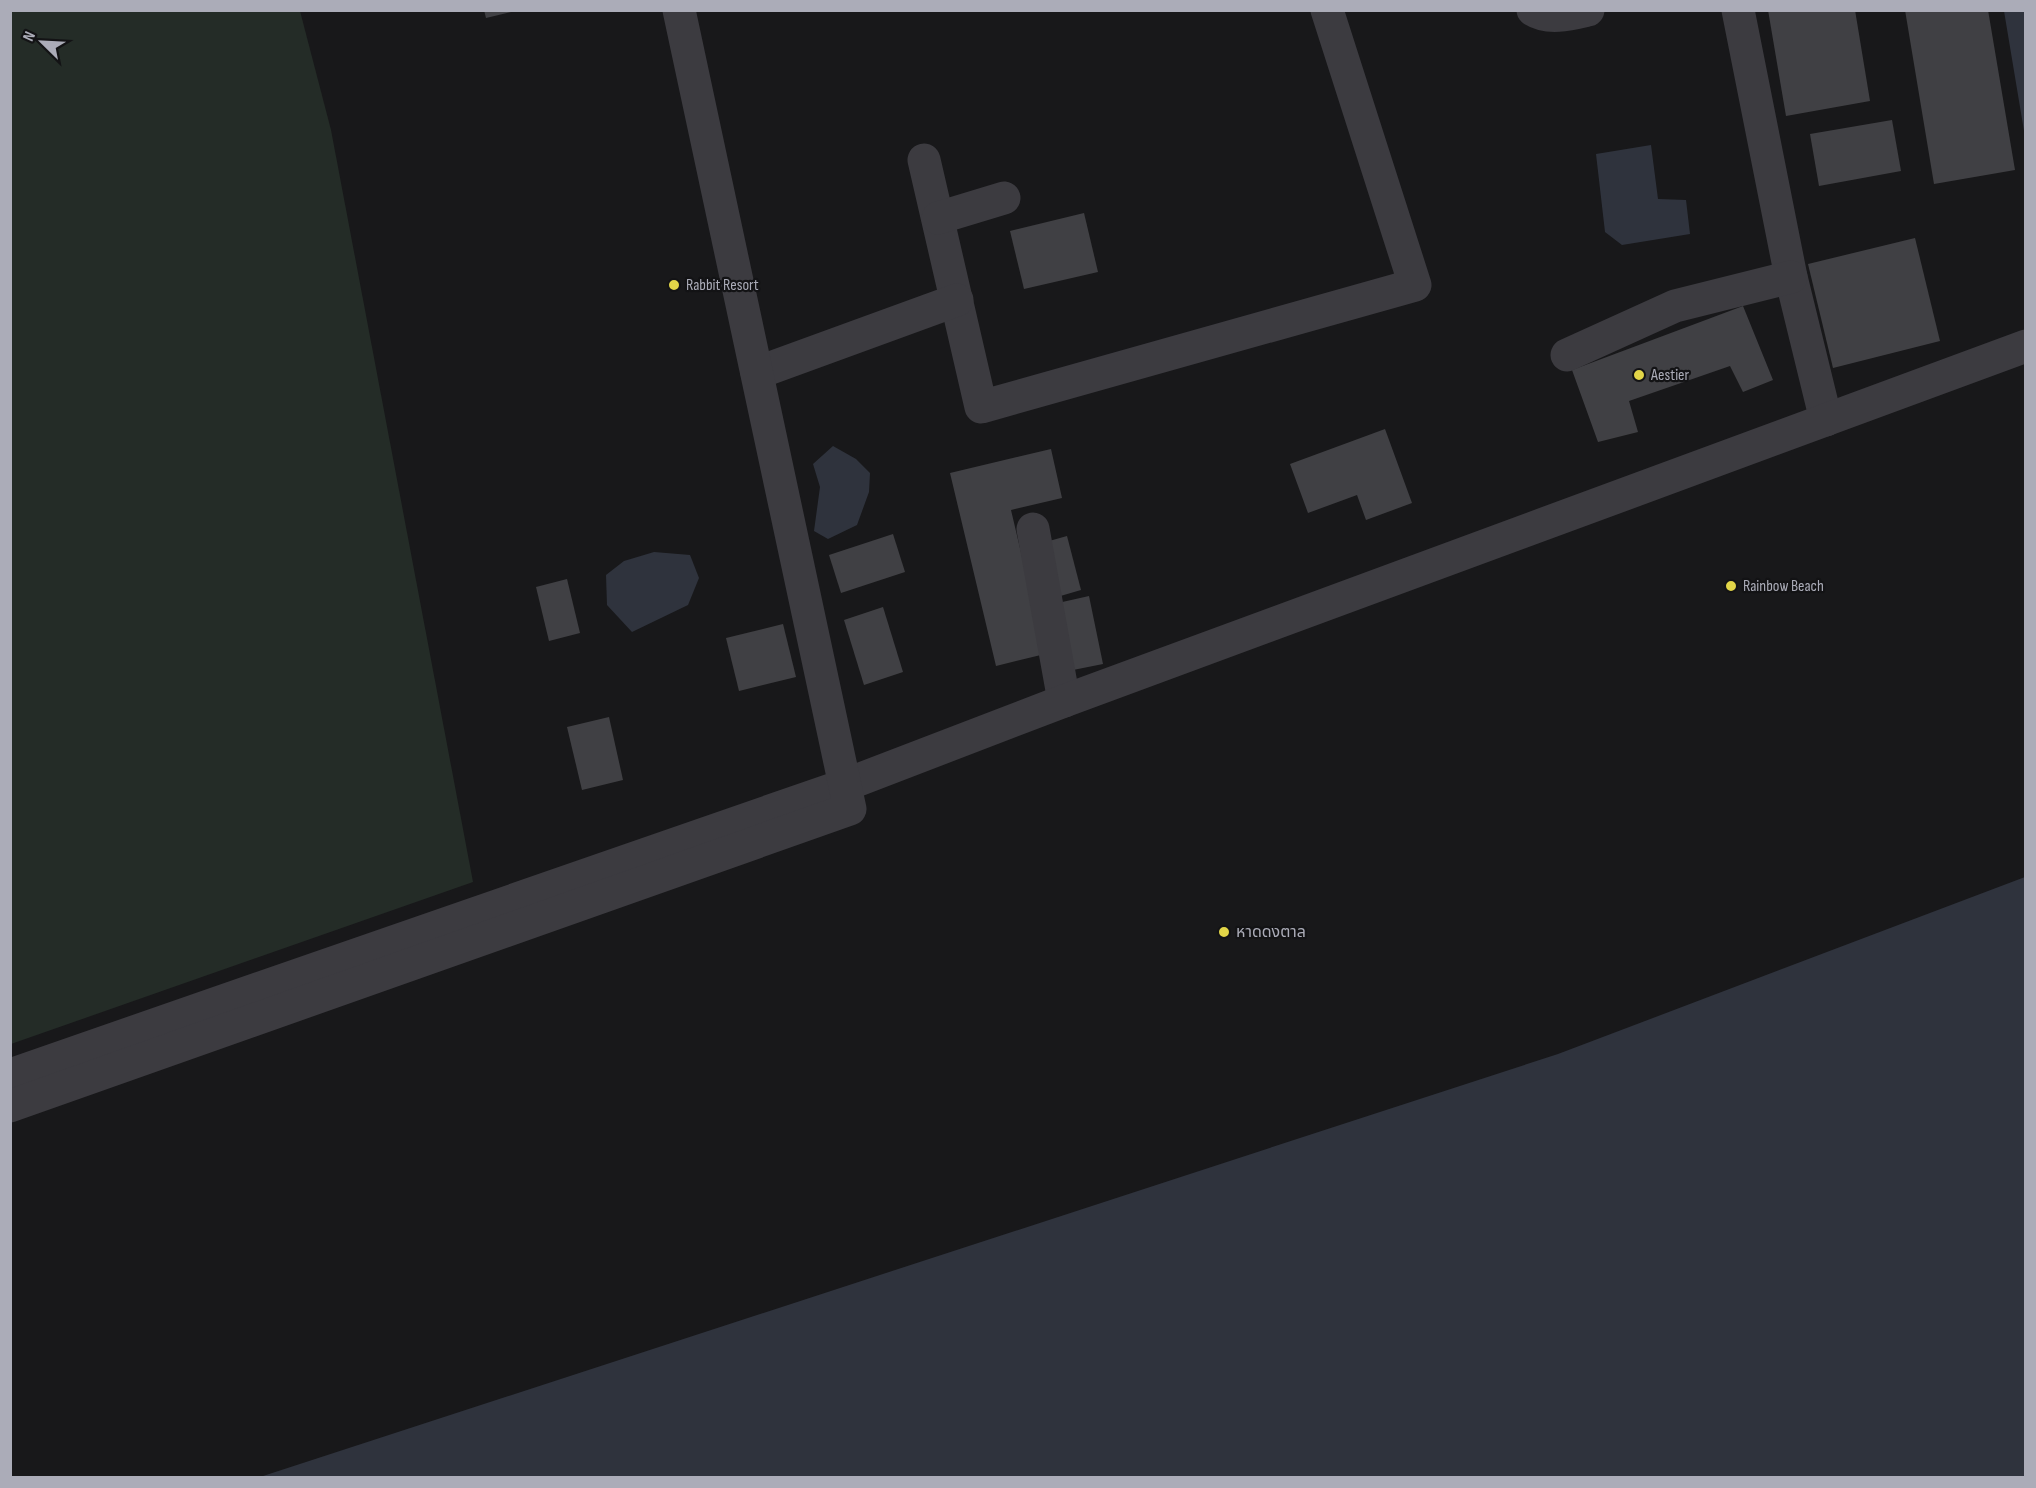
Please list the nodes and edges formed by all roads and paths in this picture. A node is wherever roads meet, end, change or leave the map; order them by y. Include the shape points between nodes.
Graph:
1 (679, 10) edge
2 (1327, 10) edge
3 (1533, 10) edge
4 (1588, 10) edge
5 (1738, 10) edge
6 (924, 160) dead end
7 (1004, 198) dead end
8 (938, 218) junction
9 (1791, 277) junction
10 (957, 300) junction
11 (2025, 346) edge
12 (1566, 355) dead end
13 (757, 373) junction
14 (1826, 420) junction
15 (1033, 529) dead end
16 (1064, 701) junction
17 (847, 797) junction
18 (10, 1075) edge
19 (10, 1106) edge

1 - 13 street
2 - 10 street via 1415,285 981,407
3 - 4 street via 1539,14 1567,15
5 - 9 street
6 - 8 street
7 - 8 street
8 - 10 street
9 - 12 street via 1675,306
9 - 14 street
10 - 13 street
11 - 14 street
13 - 17 street
14 - 16 street
15 - 16 street
16 - 17 street
17 - 18 street
17 - 19 street

